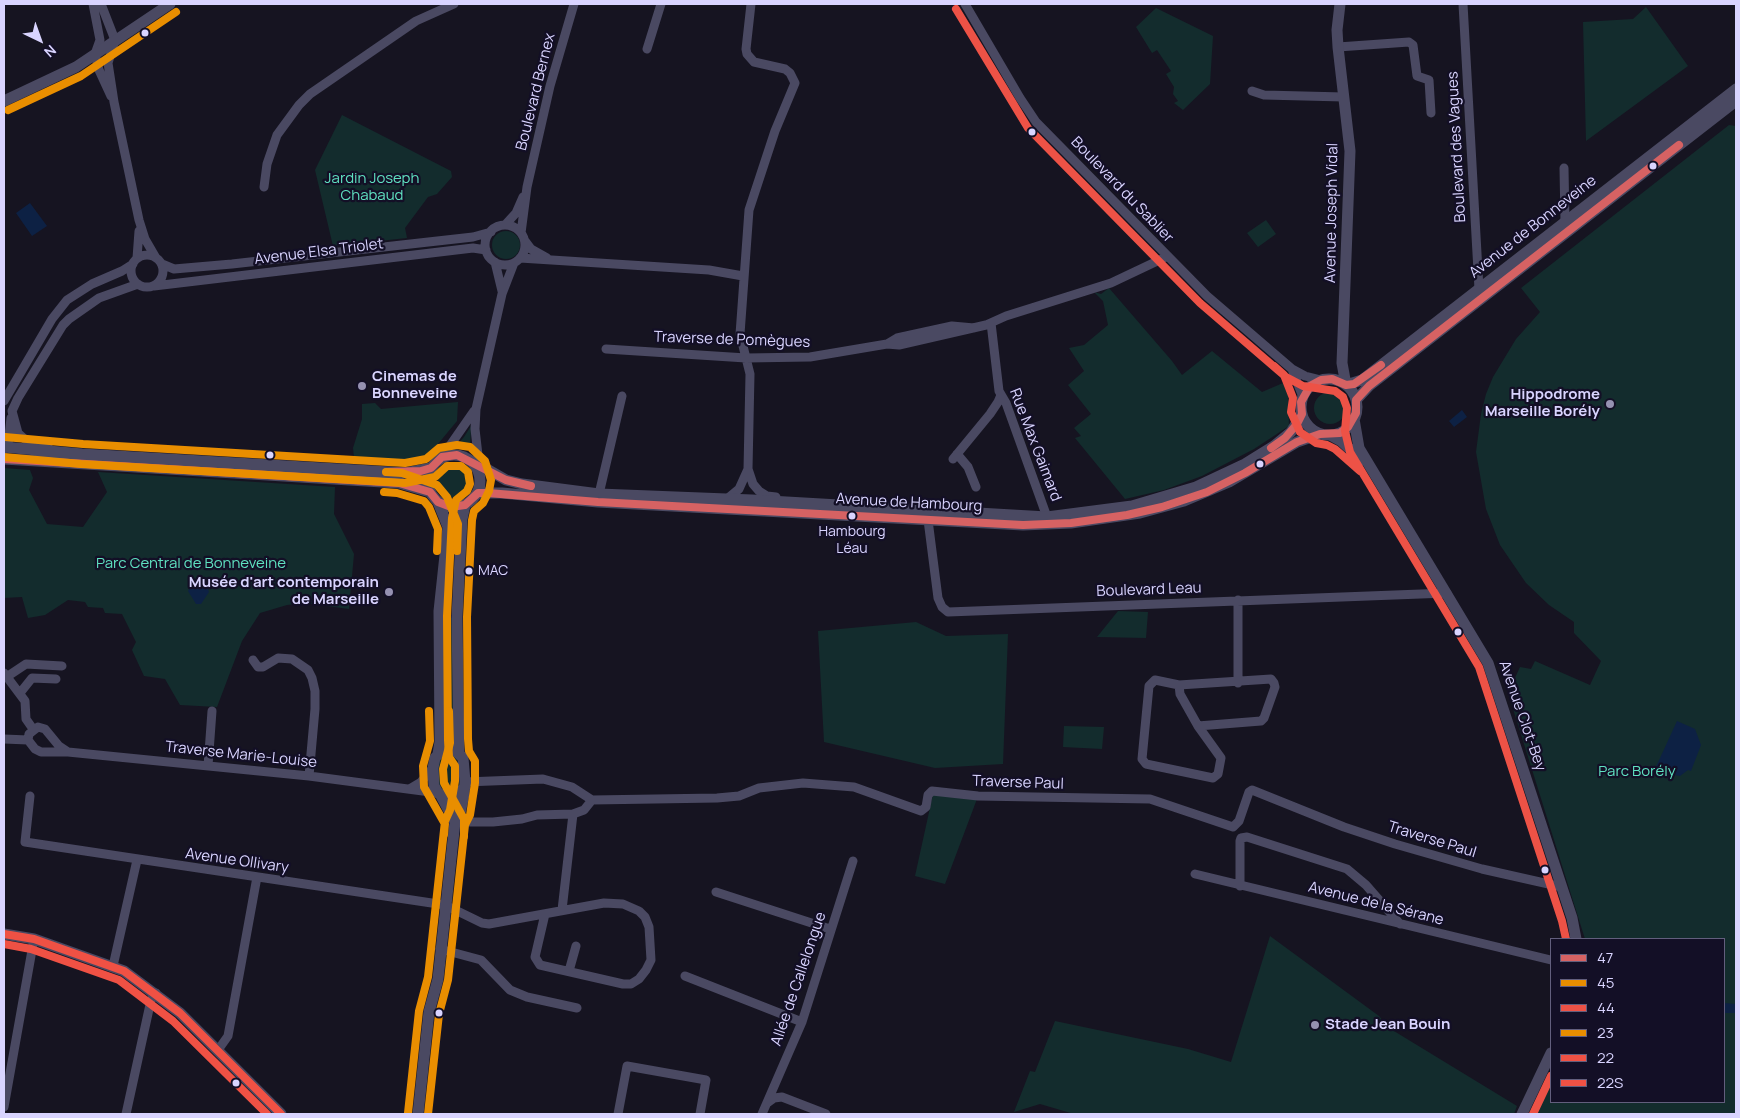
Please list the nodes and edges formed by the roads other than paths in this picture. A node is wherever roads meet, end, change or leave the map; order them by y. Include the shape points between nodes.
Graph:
1 (93, 4) edge
2 (101, 4) edge
3 (170, 4) edge
4 (454, 4) edge
5 (574, 4) edge
6 (661, 4) edge
7 (751, 4) edge
8 (965, 4) edge
9 (1340, 4) edge
10 (1463, 4) edge
11 (115, 40) junction
12 (1338, 47) junction
13 (646, 48) dead end
14 (95, 54) junction
15 (1736, 89) edge
16 (1252, 91) dead end
17 (1344, 97) junction
18 (4, 101) edge
19 (1736, 101) edge
20 (114, 102) junction
21 (1431, 113) dead end
22 (1560, 176) dead end
23 (264, 187) dead end
24 (527, 187) junction
25 (139, 220) junction
26 (1565, 222) junction
27 (505, 225) junction
28 (491, 232) junction
29 (523, 237) junction
30 (486, 250) junction
31 (1168, 256) junction
32 (549, 260) junction
33 (135, 261) junction
34 (159, 261) junction
35 (517, 261) junction
36 (495, 262) junction
37 (743, 276) junction
38 (138, 284) junction
39 (154, 286) junction
40 (1479, 289) junction
41 (502, 294) junction
42 (60, 307) junction
43 (69, 319) junction
44 (990, 323) junction
45 (606, 349) dead end
46 (746, 358) junction
47 (1342, 363) junction
48 (22, 369) junction
49 (1292, 369) junction
50 (32, 374) junction
51 (1326, 379) junction
52 (1346, 385) junction
53 (1001, 395) junction
54 (622, 396) dead end
55 (1303, 397) junction
56 (1356, 400) junction
57 (4, 401) edge
58 (476, 408) junction
59 (12, 411) junction
60 (1302, 414) junction
61 (1354, 419) junction
62 (1325, 434) junction
63 (4, 451) edge
64 (82, 454) junction
65 (442, 457) junction
66 (476, 466) junction
67 (431, 468) junction
68 (1371, 468) junction
69 (748, 469) junction
70 (976, 487) dead end
71 (430, 492) junction
72 (478, 493) junction
73 (599, 494) junction
74 (726, 499) junction
75 (438, 502) junction
76 (810, 504) junction
77 (465, 505) junction
78 (1047, 517) junction
79 (928, 520) junction
80 (1447, 593) junction
81 (1238, 600) junction
82 (440, 603) junction
83 (458, 604) junction
84 (252, 660) dead end
85 (62, 666) dead end
86 (6, 674) edge
87 (56, 679) dead end
88 (1238, 682) junction
89 (1179, 685) junction
90 (20, 693) junction
91 (212, 711) dead end
92 (1198, 726) junction
93 (33, 729) junction
94 (4, 739) edge
95 (28, 740) junction
96 (68, 752) junction
97 (438, 754) junction
98 (459, 754) junction
99 (208, 766) junction
100 (433, 768) junction
101 (309, 776) junction
102 (465, 784) junction
103 (410, 788) junction
104 (440, 795) junction
105 (30, 796) dead end
106 (592, 800) junction
107 (573, 814) junction
108 (455, 822) junction
109 (138, 860) junction
110 (853, 861) dead end
111 (1195, 874) dead end
112 (257, 877) junction
113 (1240, 886) junction
114 (1562, 887) junction
115 (716, 892) dead end
116 (445, 905) junction
117 (562, 910) junction
118 (545, 914) junction
119 (1401, 924) junction
120 (830, 929) junction
121 (4, 934) edge
122 (1576, 938) edge
123 (34, 939) junction
124 (576, 946) dead end
125 (440, 949) junction
126 (1550, 960) edge
127 (113, 966) junction
128 (569, 971) junction
129 (685, 976) dead end
130 (156, 993) junction
131 (577, 1008) dead end
132 (802, 1022) junction
133 (218, 1050) junction
134 (1550, 1055) edge
135 (766, 1104) junction
136 (4, 1107) edge
137 (126, 1114) edge
138 (281, 1114) edge
139 (418, 1114) edge
140 (618, 1114) edge
141 (700, 1114) edge
142 (762, 1114) edge
143 (826, 1114) edge
144 (1522, 1114) edge

1 - 14 street via 100,40
2 - 11 street
3 - 11 street
4 - 23 street via 416,21 299,104 277,135 267,164
5 - 24 street, Boulevard Bernex
6 - 13 street
7 - 37 street via 748,54 754,62 785,69 795,84 748,210
8 - 31 street, Boulevard du Sablier via 1036,122
9 - 12 street, Avenue Joseph Vidal
10 - 40 street, Boulevard des Vagues
11 - 14 street
11 - 20 street via 108,63
12 - 17 street, Avenue Joseph Vidal
12 - 21 street via 1409,42 1413,45 1417,76 1429,80
14 - 18 street via 76,67
14 - 20 street
15 - 26 street, Avenue de Bonneveine
16 - 17 street via 1264,95
17 - 47 street, Avenue Joseph Vidal via 1350,177
19 - 56 street, Avenue de Bonneveine via 1376,381
20 - 25 street
22 - 26 street
24 - 27 street, Boulevard Bernex via 516,213
24 - 29 street, Boulevard Bernex
25 - 33 street
25 - 34 street via 145,239
26 - 40 street, Avenue de Bonneveine
27 - 28 street
27 - 29 street via 516,229
28 - 30 street via 487,237
28 - 34 street, Avenue Elsa Triolet via 232,264 174,268
29 - 32 street via 532,249
29 - 35 street via 524,250
30 - 36 street
30 - 39 street, Avenue Elsa Triolet via 473,248
31 - 44 street, Traverse de Pomègues via 1111,283
31 - 49 street, Boulevard du Sablier via 1208,296
32 - 35 street
32 - 37 street via 709,270
33 - 34 street via 149,255
33 - 38 street via 132,277
33 - 42 street via 122,271 78,292
34 - 39 street via 163,274
35 - 36 street via 508,265
35 - 41 street
36 - 41 street
37 - 46 street via 740,334
38 - 39 street via 147,288
38 - 43 street via 98,298
40 - 52 street, Avenue de Bonneveine via 1362,380
41 - 58 street
42 - 43 street
42 - 48 street
43 - 50 street
44 - 46 street, Traverse de Pomègues via 974,328 952,326 897,338 887,344 825,356
44 - 53 street, Rue Max Gaimard
45 - 46 street, Traverse de Pomègues
46 - 69 street via 750,374
47 - 51 street, Avenue Joseph Vidal
47 - 52 street, Avenue Joseph Vidal
48 - 50 street
48 - 57 street
49 - 51 street, Boulevard du Sablier via 1304,376
49 - 55 street, Boulevard du Sablier
50 - 59 street
51 - 52 street
51 - 55 street via 1310,386
52 - 56 street
53 - 70 street via 955,457 968,467
53 - 78 street, Rue Max Gaimard
54 - 73 street
55 - 60 street
56 - 61 street
58 - 65 street
58 - 66 street
59 - 63 street
59 - 64 street via 18,433 29,443 72,449
60 - 62 street via 1308,425
60 - 78 street, Avenue de Hambourg via 1291,432 1274,446 1196,487 1132,506
61 - 62 street via 1348,427
61 - 68 street, Avenue Clot-Bey via 1356,438
62 - 68 street, Avenue Clot-Bey via 1354,451
62 - 79 street, Avenue de Hambourg via 1297,442 1216,488 1140,513 1094,521 1045,524
63 - 64 street
63 - 71 street via 400,483
64 - 67 street via 396,473
65 - 66 street via 465,456
65 - 67 street
66 - 72 street via 481,479
66 - 73 street, Avenue de Hambourg via 522,484
67 - 71 street via 428,476
68 - 80 street, Avenue Clot-Bey
69 - 74 street via 739,489
69 - 76 street via 753,484 763,494
71 - 75 street
72 - 77 street
72 - 79 street, Avenue de Hambourg
73 - 74 street, Avenue de Hambourg
74 - 76 street, Avenue de Hambourg
75 - 77 street via 451,507
75 - 82 street via 448,527
76 - 78 street, Avenue de Hambourg
77 - 83 street
79 - 81 street, Boulevard Leau via 938,598 948,612
80 - 81 street, Boulevard Leau
80 - 114 street, Avenue Clot-Bey via 1491,668
81 - 88 street
82 - 83 street
82 - 97 street
83 - 98 street
84 - 101 street via 258,667 263,667 278,658 292,659 308,670 312,678 315,710
85 - 86 street via 26,664
86 - 90 street
87 - 90 street via 32,678
88 - 89 street
88 - 92 street via 1271,679 1274,683 1264,718 1261,721
89 - 92 street via 1180,694
89 - 92 street via 1155,680 1149,686 1142,759 1146,764 1213,778 1218,774 1221,758
90 - 93 street via 25,701 26,719
91 - 99 street
93 - 95 street
93 - 96 street via 45,729
94 - 95 street
95 - 96 street, Traverse Marie-Louise via 34,750
96 - 99 street, Traverse Marie-Louise
97 - 98 street via 447,749
97 - 100 street
98 - 102 street via 465,763
99 - 101 street, Traverse Marie-Louise
100 - 103 street via 421,782
100 - 104 street via 434,786
101 - 103 street, Traverse Marie-Louise
102 - 104 street via 456,796
102 - 106 street via 543,779 572,787
102 - 108 street via 460,813
103 - 104 street, Traverse Marie-Louise
104 - 108 street
105 - 109 street, Avenue Ollivary via 25,842
106 - 107 street via 584,810
106 - 114 street, Traverse Paul via 717,798 739,796 759,788 803,783 854,787 921,810 926,807 928,794 932,791 978,796 1150,799 1232,827 1239,822 1252,790 1395,844 1482,869
107 - 108 street via 537,815 522,820 493,822
107 - 117 street
108 - 116 street
109 - 112 street, Avenue Ollivary
109 - 127 street
110 - 120 street, Allée de Callelongue
111 - 113 street, Avenue de la Sérane
112 - 116 street, Avenue Ollivary
112 - 133 street via 228,1036
113 - 119 street, Avenue de la Sérane
113 - 119 street via 1240,841 1247,837 1347,869
114 - 122 street, Avenue Clot-Bey
115 - 120 street
116 - 118 street, Avenue Ollivary via 489,924
116 - 125 street
117 - 118 street, Avenue Ollivary
117 - 128 street, Avenue Ollivary via 604,903 630,907 645,917 652,946 646,970 630,984
118 - 128 street via 536,962
119 - 126 street, Avenue de la Sérane
120 - 132 street, Allée de Callelongue
121 - 123 street
123 - 127 street
123 - 136 street
124 - 128 street
125 - 131 street via 481,960 510,990
125 - 139 street via 438,979 429,1012
127 - 130 street
129 - 132 street
130 - 133 street
130 - 137 street via 151,1000
132 - 135 street, Allée de Callelongue
133 - 138 street
134 - 144 street
135 - 142 street, Allée de Callelongue
135 - 143 street via 782,1097
140 - 141 street via 627,1066 706,1080

